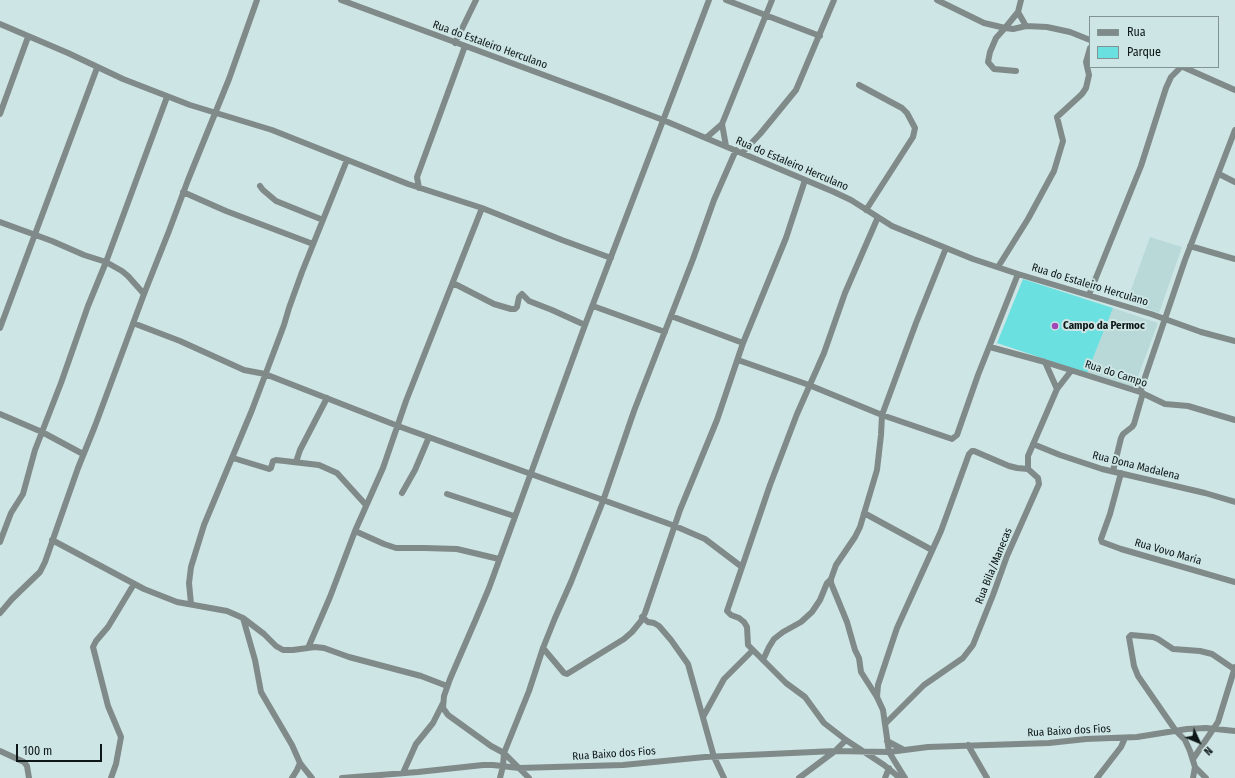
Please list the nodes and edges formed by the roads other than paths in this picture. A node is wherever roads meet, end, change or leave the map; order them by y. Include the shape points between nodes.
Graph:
1 (257, 0) edge
2 (341, 0) edge
3 (476, 0) edge
4 (709, 0) edge
5 (726, 0) edge
6 (772, 0) edge
7 (834, 0) edge
8 (937, 0) edge
9 (1021, 0) edge
10 (1018, 12) junction
11 (766, 15) junction
12 (0, 24) edge
13 (1026, 26) junction
14 (1005, 28) junction
15 (28, 36) junction
16 (820, 36) junction
17 (1089, 40) edge
18 (455, 43) junction
19 (465, 46) junction
20 (1089, 52) edge
21 (97, 68) junction
22 (1181, 68) edge
23 (1184, 68) edge
24 (1016, 71) dead end
25 (859, 85) dead end
26 (1235, 90) edge
27 (167, 97) junction
28 (0, 114) edge
29 (216, 114) junction
30 (663, 120) junction
31 (722, 124) junction
32 (1235, 130) edge
33 (706, 138) junction
34 (726, 146) junction
35 (739, 151) junction
36 (347, 160) junction
37 (1218, 174) junction
38 (418, 177) junction
39 (806, 180) junction
40 (1235, 182) edge
41 (408, 184) junction
42 (260, 186) dead end
43 (419, 188) junction
44 (183, 192) junction
45 (482, 208) junction
46 (866, 210) junction
47 (878, 218) junction
48 (322, 220) junction
49 (0, 222) edge
50 (35, 235) junction
51 (313, 244) junction
52 (1190, 246) junction
53 (946, 248) junction
54 (611, 258) junction
55 (1235, 259) edge
56 (106, 262) junction
57 (998, 267) junction
58 (1018, 274) junction
59 (453, 283) junction
60 (144, 294) junction
61 (1089, 296) junction
62 (593, 306) junction
63 (671, 316) junction
64 (1166, 320) junction
65 (133, 323) junction
66 (585, 324) junction
67 (0, 328) edge
68 (665, 332) junction
69 (1235, 341) edge
70 (743, 343) junction
71 (990, 347) junction
72 (738, 360) junction
73 (1045, 362) junction
74 (1071, 371) junction
75 (265, 374) junction
76 (809, 385) junction
77 (1057, 390) junction
78 (1141, 392) junction
79 (328, 398) junction
80 (0, 414) edge
81 (882, 415) junction
82 (1235, 420) edge
83 (398, 426) junction
84 (42, 432) junction
85 (429, 437) junction
86 (1033, 444) junction
87 (84, 454) junction
88 (233, 458) junction
89 (296, 462) junction
90 (1028, 468) junction
91 (1113, 472) junction
92 (1121, 473) junction
93 (531, 474) junction
94 (402, 493) dead end
95 (447, 494) dead end
96 (603, 501) junction
97 (1235, 502) edge
98 (366, 505) junction
99 (864, 513) junction
100 (514, 516) junction
101 (675, 526) junction
102 (355, 531) junction
103 (52, 540) junction
104 (0, 542) edge
105 (932, 550) junction
106 (499, 559) junction
107 (742, 567) junction
108 (831, 579) junction
109 (1235, 582) edge
110 (134, 584) junction
111 (191, 604) junction
112 (1, 609) edge
113 (243, 618) junction
114 (642, 618) junction
115 (308, 648) junction
116 (543, 648) junction
117 (753, 650) junction
118 (763, 660) junction
119 (1234, 668) edge
120 (447, 686) junction
121 (877, 697) junction
122 (443, 703) junction
123 (703, 716) junction
124 (885, 724) junction
125 (1187, 729) junction
126 (1214, 729) junction
127 (1176, 731) junction
128 (1235, 731) edge
129 (1125, 738) junction
130 (846, 740) junction
131 (1185, 740) junction
132 (887, 741) junction
133 (968, 745) junction
134 (904, 750) junction
135 (0, 751) edge
136 (835, 751) junction
137 (864, 752) junction
138 (889, 752) junction
139 (504, 753) junction
140 (714, 757) junction
141 (1194, 759) junction
142 (300, 763) junction
143 (503, 766) junction
144 (1195, 767) junction
145 (519, 768) junction
146 (889, 768) junction
147 (402, 773) junction
148 (29, 778) edge
149 (111, 778) edge
150 (292, 778) edge
151 (312, 778) edge
152 (342, 778) edge
153 (500, 778) edge
154 (529, 778) edge
155 (724, 778) edge
156 (800, 778) edge
157 (885, 778) edge
158 (900, 778) edge
159 (905, 778) edge
160 (987, 778) edge
161 (1097, 778) edge
162 (1193, 778) edge
163 (1206, 778) edge

1 - 29 street
2 - 18 street, Rua do Estaleiro Herculano
3 - 18 street
4 - 30 street
5 - 11 street
6 - 11 street
7 - 16 street
8 - 14 street via 984,23
9 - 10 street
10 - 13 street
10 - 14 street
11 - 16 street
11 - 31 street
12 - 15 street
13 - 14 street
13 - 17 street via 1057,29
14 - 24 street via 996,38 988,62 994,69
15 - 21 street
15 - 28 street
16 - 35 street via 796,90 760,134
18 - 19 street, Rua do Estaleiro Herculano
19 - 30 street, Rua do Estaleiro Herculano
19 - 38 street
20 - 57 street via 1086,62 1089,75 1086,88 1057,117 1063,141 1055,167 1028,219
21 - 27 street
21 - 50 street
22 - 61 street via 1172,75 1168,84 1141,166
23 - 26 street
25 - 46 street via 902,108 915,128 912,137
27 - 29 street
27 - 56 street
29 - 36 street via 272,130
29 - 44 street
30 - 33 street, Rua do Estaleiro Herculano
30 - 54 street
31 - 33 street
31 - 34 street
32 - 37 street
33 - 34 street, Rua do Estaleiro Herculano
34 - 35 street, Rua do Estaleiro Herculano
35 - 39 street, Rua do Estaleiro Herculano
35 - 63 street via 714,200
36 - 41 street
36 - 48 street
37 - 40 street
37 - 52 street
38 - 41 street
38 - 43 street
39 - 46 street, Rua do Estaleiro Herculano
39 - 70 street via 786,238
41 - 43 street
42 - 48 street via 276,200
43 - 45 street
44 - 51 street
44 - 60 street
45 - 54 street
45 - 59 street
46 - 47 street, Rua do Estaleiro Herculano
47 - 53 street, Rua do Estaleiro Herculano
47 - 76 street
48 - 51 street
49 - 50 street
50 - 56 street
50 - 67 street
51 - 75 street
52 - 55 street
52 - 64 street
53 - 57 street, Rua do Estaleiro Herculano
53 - 81 street
54 - 62 street
56 - 60 street via 128,276
56 - 84 street
57 - 58 street, Rua do Estaleiro Herculano
58 - 61 street, Rua do Estaleiro Herculano
58 - 71 street
59 - 66 street via 494,304 508,308 515,309 518,306 522,294 529,302
59 - 83 street
60 - 65 street
61 - 64 street, Rua do Estaleiro Herculano
62 - 66 street
62 - 68 street
63 - 68 street
63 - 70 street
64 - 69 street, Rua do Estaleiro Herculano
64 - 78 street
65 - 75 street via 244,370
65 - 87 street
66 - 93 street
68 - 96 street
70 - 72 street
71 - 73 street, Rua do Campo
71 - 81 street via 954,438 944,437
72 - 76 street
72 - 101 street
73 - 74 street, Rua do Campo
73 - 77 street
74 - 77 street
74 - 78 street, Rua do Campo
75 - 79 street
75 - 88 street
76 - 81 street
76 - 107 street via 770,485
77 - 86 street
78 - 82 street, Rua do Campo via 1165,404 1188,406
78 - 91 street via 1134,424 1121,438
79 - 83 street
79 - 89 street
80 - 84 street
81 - 99 street via 877,470
83 - 85 street
83 - 98 street
84 - 87 street
84 - 104 street via 23,494 11,513
85 - 93 street
85 - 94 street
86 - 90 street via 1028,456
86 - 91 street, Rua Dona Madalena
87 - 103 street
88 - 89 street via 270,469 274,460
88 - 111 street via 204,525 191,567
89 - 98 street via 319,465 337,474
90 - 105 street via 1009,466 972,451
90 - 124 street, Rua Bila/Manecas via 1038,478 1039,484 972,644 963,658 924,685
91 - 92 street, Rua Dona Madalena
92 - 97 street, Rua Dona Madalena
92 - 109 street, Rua Vovo Maria via 1100,539 1102,542
93 - 96 street
93 - 100 street
95 - 100 street
96 - 101 street
96 - 116 street
98 - 102 street
99 - 105 street
99 - 108 street via 857,534 836,565
100 - 106 street
101 - 107 street via 705,539
101 - 114 street
102 - 106 street via 396,548 443,548
102 - 115 street
103 - 110 street
103 - 112 street via 40,572
105 - 121 street via 897,628 878,685
106 - 120 street
107 - 117 street via 727,612 744,622 748,645
108 - 118 street via 812,612 774,639
108 - 121 street via 854,650 859,658 861,672
110 - 111 street via 170,599
110 - 149 street via 93,647 108,706 121,737
111 - 113 street via 227,611
113 - 115 street via 283,650
113 - 142 street via 261,692
114 - 116 street via 624,638 567,674
114 - 123 street via 659,626 685,660
115 - 120 street via 324,648
116 - 139 street
117 - 118 street
117 - 123 street via 724,679
118 - 130 street via 786,683 805,697 824,724
119 - 126 street
119 - 127 street via 1212,654 1173,649 1153,637 1130,635 1134,666 1138,676
120 - 122 street
121 - 124 street via 883,710
122 - 139 street via 448,715
122 - 147 street via 433,723 416,744
123 - 140 street
124 - 132 street
125 - 126 street, Rua Baixo dos Fios
125 - 127 street, Rua Baixo dos Fios
125 - 131 street
126 - 128 street, Rua Baixo dos Fios
126 - 141 street
127 - 129 street, Rua Baixo dos Fios
127 - 131 street
129 - 133 street, Rua Baixo dos Fios
129 - 161 street
130 - 136 street
130 - 137 street
131 - 141 street
132 - 134 street
132 - 138 street
133 - 134 street, Rua Baixo dos Fios
133 - 160 street
134 - 138 street, Rua Baixo dos Fios
135 - 148 street via 24,762
136 - 137 street, Rua Baixo dos Fios
136 - 140 street, Rua Baixo dos Fios
136 - 156 street
137 - 138 street, Rua Baixo dos Fios
137 - 146 street
138 - 159 street
139 - 143 street
139 - 145 street
140 - 145 street, Rua Baixo dos Fios via 624,765
140 - 155 street
141 - 144 street
142 - 150 street
142 - 151 street
143 - 145 street, Rua Baixo dos Fios
143 - 147 street, Rua Baixo dos Fios via 483,765
143 - 153 street
144 - 162 street
144 - 163 street
145 - 154 street
146 - 157 street
146 - 158 street
147 - 152 street, Rua Baixo dos Fios

